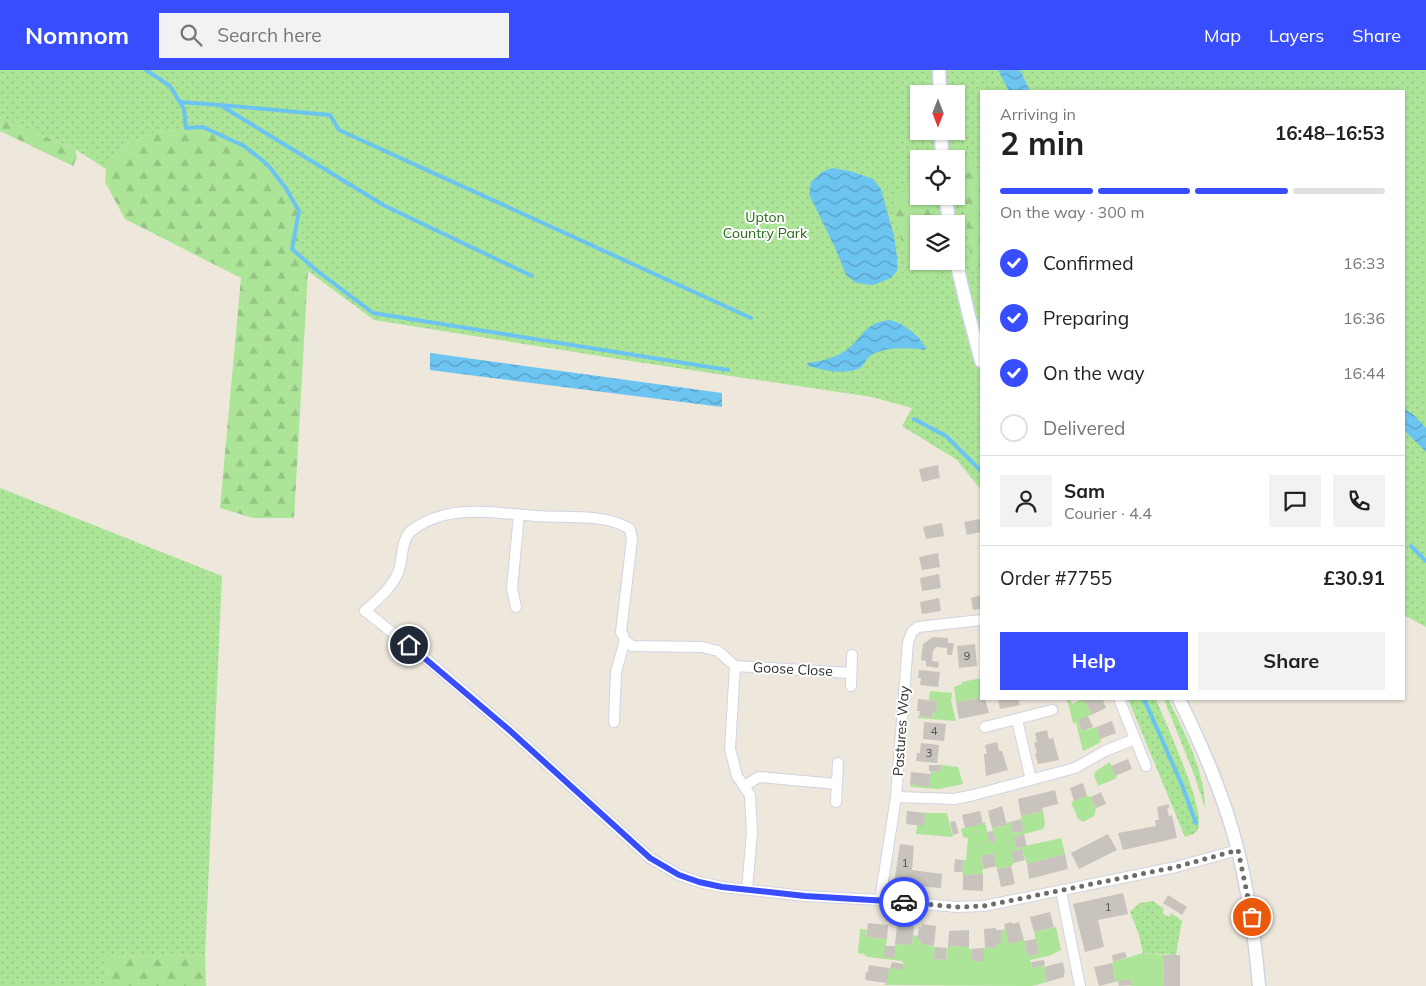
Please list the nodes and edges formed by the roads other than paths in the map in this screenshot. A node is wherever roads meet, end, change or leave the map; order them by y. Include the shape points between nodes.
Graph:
1 (939, 70) edge
2 (940, 85) edge
3 (958, 270) edge
4 (980, 357) edge
5 (519, 515) junction
6 (516, 607) dead end
7 (980, 620) edge
8 (625, 640) junction
9 (852, 655) dead end
10 (735, 666) junction
11 (851, 673) junction
12 (851, 686) dead end
13 (1119, 700) edge
14 (1180, 700) edge
15 (1052, 710) dead end
16 (1017, 720) junction
17 (614, 722) dead end
18 (985, 727) dead end
19 (1134, 739) junction
20 (838, 763) dead end
21 (1146, 766) dead end
22 (1031, 780) junction
23 (837, 784) junction
24 (744, 786) junction
25 (896, 797) junction
26 (836, 802) dead end
27 (1238, 850) junction
28 (746, 889) junction
29 (1061, 891) junction
30 (880, 900) junction
31 (1080, 986) edge
32 (1259, 986) edge

1 - 2 street
3 - 4 street
5 - 6 street via 512,588
5 - 8 street via 596,519 630,529 632,539 621,632
5 - 28 street via 474,512 446,514 424,521 409,533 392,584 365,611 508,729 650,858 679,875 699,882
7 - 25 street, Pastures Way via 918,627 912,632 908,642
8 - 10 street via 632,646 702,647 718,651
8 - 17 street via 616,672
9 - 11 street, Goose Close
10 - 11 street, Goose Close
10 - 24 street via 730,749 737,776
11 - 12 street, Goose Close
13 - 19 street
14 - 27 street via 1205,751
15 - 16 street
16 - 18 street
16 - 22 street
19 - 21 street
19 - 22 street via 1075,768
20 - 23 street
22 - 25 street via 954,799
23 - 24 street via 759,776
23 - 26 street
24 - 28 street via 750,795 752,833
25 - 30 street, Pastures Way
27 - 29 street via 1176,867
27 - 32 street via 1254,932
28 - 30 street
29 - 30 street via 984,906 957,907
29 - 31 street

